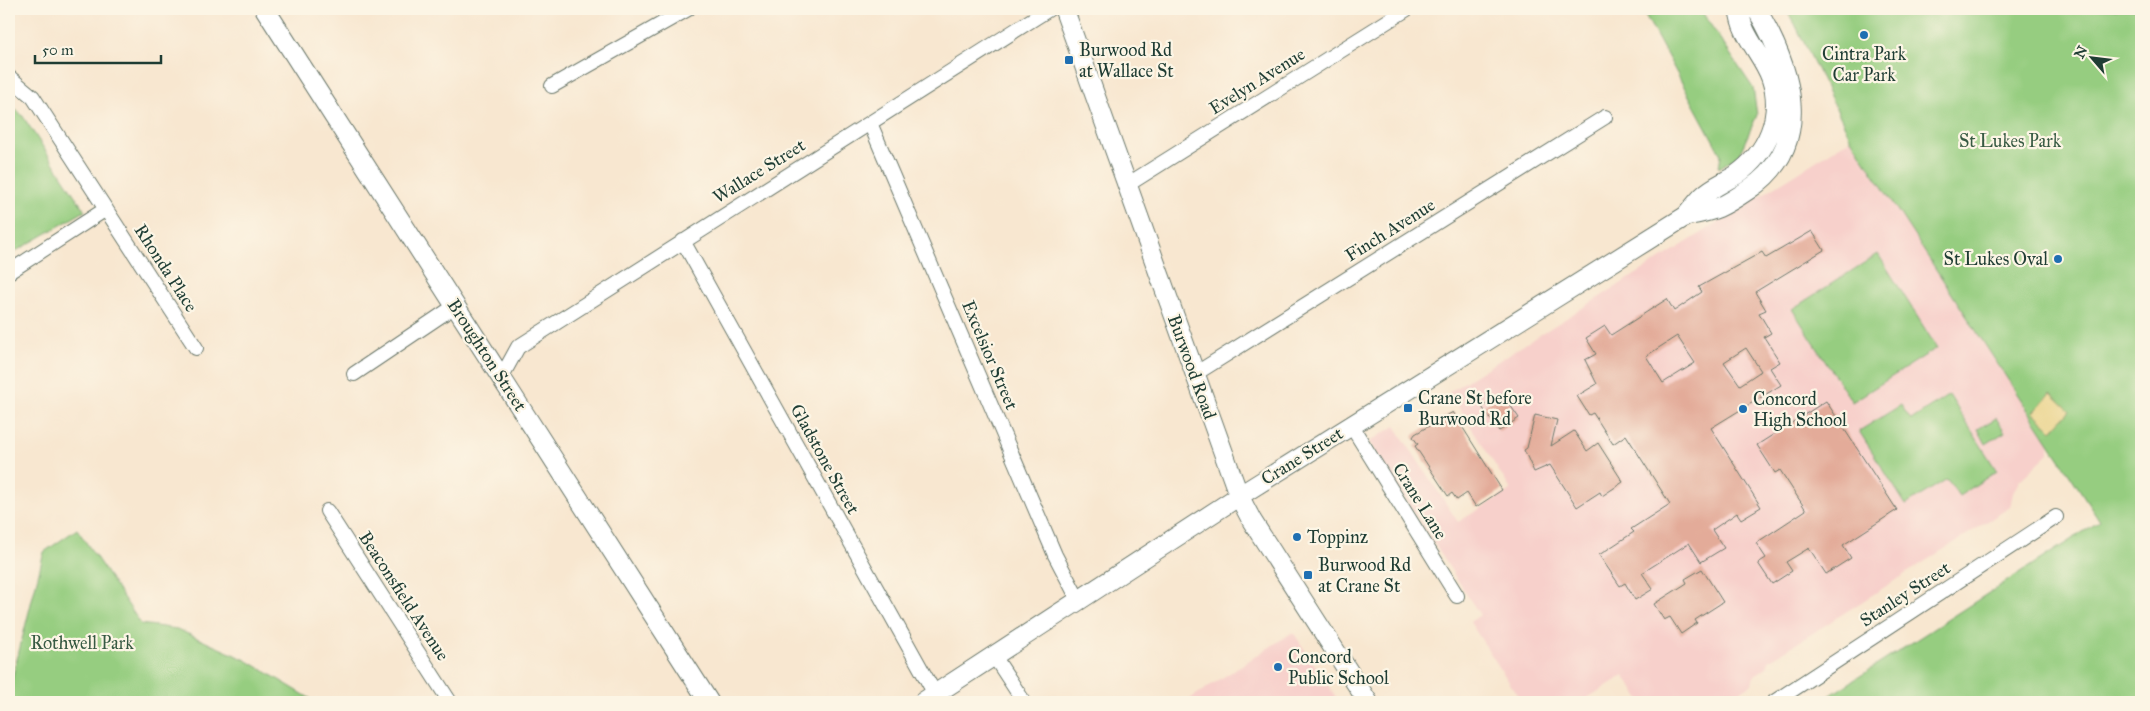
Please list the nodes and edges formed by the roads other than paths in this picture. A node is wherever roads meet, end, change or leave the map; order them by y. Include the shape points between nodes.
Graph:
1 (265, 9) edge
2 (688, 9) edge
3 (1049, 9) edge
4 (1064, 9) edge
5 (1407, 9) edge
6 (1739, 9) edge
7 (1753, 9) edge
8 (9, 77) edge
9 (552, 86) dead end
10 (1605, 117) dead end
11 (870, 123) junction
12 (1127, 185) junction
13 (106, 209) junction
14 (1686, 216) junction
15 (683, 242) junction
16 (9, 272) edge
17 (455, 306) junction
18 (196, 348) dead end
19 (354, 374) dead end
20 (1195, 374) junction
21 (501, 378) junction
22 (1351, 425) junction
23 (1239, 496) junction
24 (327, 511) dead end
25 (2056, 517) dead end
26 (1458, 596) dead end
27 (1079, 600) junction
28 (994, 656) junction
29 (929, 698) edge
30 (450, 702) edge
31 (709, 702) edge
32 (1024, 702) edge
33 (1368, 702) edge
34 (1774, 702) edge

1 - 17 main road, Broughton Street
2 - 9 street
3 - 11 street, Wallace Street
4 - 12 main road, Burwood Road
5 - 12 street, Evelyn Avenue
6 - 14 main road, Crane Street via 1740,23 1771,78 1776,103 1774,122 1761,152 1747,167 1704,194
7 - 14 main road, Crane Street via 1757,10 1773,38 1790,87 1792,105 1786,144 1765,179 1714,212
8 - 13 street, Rhonda Place via 33,97
10 - 20 street, Finch Avenue
11 - 15 street, Wallace Street
11 - 27 street, Excelsior Street via 1055,555
12 - 20 main road, Burwood Road
13 - 16 street
13 - 18 street, Rhonda Place
14 - 22 main road, Crane Street
15 - 21 street, Wallace Street via 518,347
15 - 29 street, Gladstone Street
17 - 19 street
17 - 21 main road, Broughton Street
20 - 23 main road, Burwood Road
21 - 31 main road, Broughton Street
22 - 23 main road, Crane Street
22 - 26 street, Crane Lane
23 - 27 main road, Crane Street
23 - 33 main road, Burwood Road
24 - 30 street, Beaconsfield Avenue
25 - 34 street, Stanley Street
27 - 28 main road, Crane Street
28 - 29 main road, Crane Street
28 - 32 street

